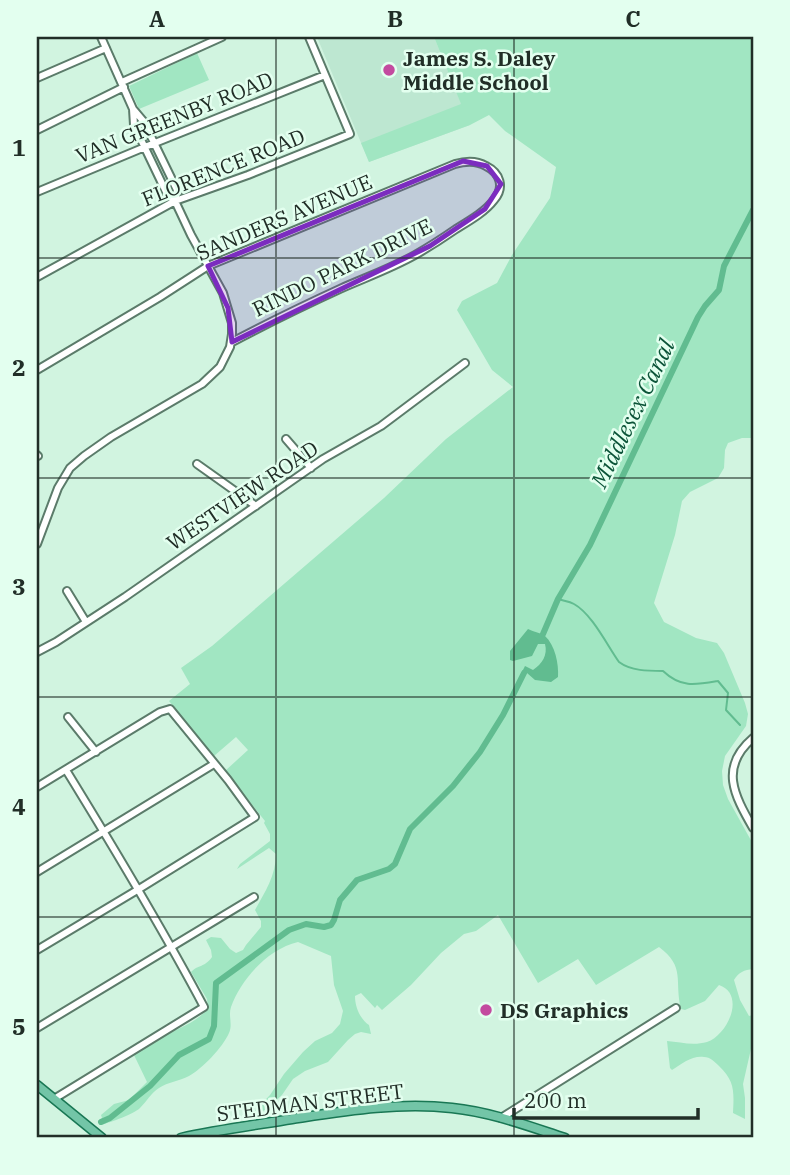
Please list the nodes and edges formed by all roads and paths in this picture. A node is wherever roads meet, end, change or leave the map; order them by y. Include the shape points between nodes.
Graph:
1 (101, 37) edge
2 (222, 37) edge
3 (309, 37) edge
4 (106, 48) junction
5 (325, 75) junction
6 (37, 78) edge
7 (123, 85) junction
8 (133, 109) junction
9 (37, 130) edge
10 (154, 143) junction
11 (145, 147) junction
12 (37, 192) edge
13 (498, 195) joint
14 (175, 201) junction
15 (208, 266) junction
16 (37, 277) edge
17 (232, 342) junction
18 (465, 363) dead end
19 (37, 370) edge
20 (286, 439) dead end
21 (197, 464) dead end
22 (311, 468) junction
23 (256, 506) junction
24 (37, 544) edge
25 (67, 591) dead end
26 (86, 622) junction
27 (37, 652) edge
28 (68, 717) dead end
29 (753, 738) edge
30 (96, 752) junction
31 (214, 764) junction
32 (66, 770) junction
33 (37, 787) edge
34 (753, 828) edge
35 (104, 832) junction
36 (37, 872) edge
37 (139, 889) junction
38 (254, 897) dead end
39 (172, 947) junction
40 (37, 950) edge
41 (676, 1008) dead end
42 (37, 1028) edge
43 (37, 1085) edge
44 (54, 1099) junction
45 (501, 1118) junction
46 (102, 1138) edge
47 (181, 1138) edge
48 (565, 1138) edge

1 - 4 street
2 - 7 street
3 - 5 street
4 - 6 street
4 - 7 street
5 - 10 street, VAN GREENBY ROAD
5 - 14 street, FLORENCE ROAD via 350,134
7 - 8 street
7 - 9 street
8 - 10 street
8 - 11 street via 134,125
10 - 11 street, VAN GREENBY ROAD
10 - 14 street via 177,190
11 - 12 street, VAN GREENBY ROAD
11 - 14 street
13 - 15 street, SANDERS AVENUE via 501,184 495,172 463,161
13 - 17 street, RINDO PARK DRIVE via 416,255
14 - 15 street
14 - 16 street, FLORENCE ROAD
15 - 17 street via 227,302
15 - 19 street, SANDERS AVENUE
17 - 24 street via 220,367 202,384 110,437 70,468
18 - 22 street, WESTVIEW ROAD via 381,426
20 - 22 street
21 - 23 street
22 - 23 street, WESTVIEW ROAD
23 - 26 street, WESTVIEW ROAD
25 - 26 street
26 - 27 street, WESTVIEW ROAD
28 - 30 street
29 - 34 street via 735,761 732,783
30 - 31 street via 170,709
30 - 32 street
31 - 35 street
31 - 37 street via 255,817
32 - 33 street
32 - 35 street
35 - 36 street
35 - 37 street
37 - 39 street
37 - 40 street
38 - 39 street
39 - 42 street
39 - 44 street via 204,1007
41 - 45 street
43 - 44 main road
44 - 46 main road
45 - 47 main road, STEDMAN STREET via 453,1108 400,1106
45 - 48 main road, STEDMAN STREET

